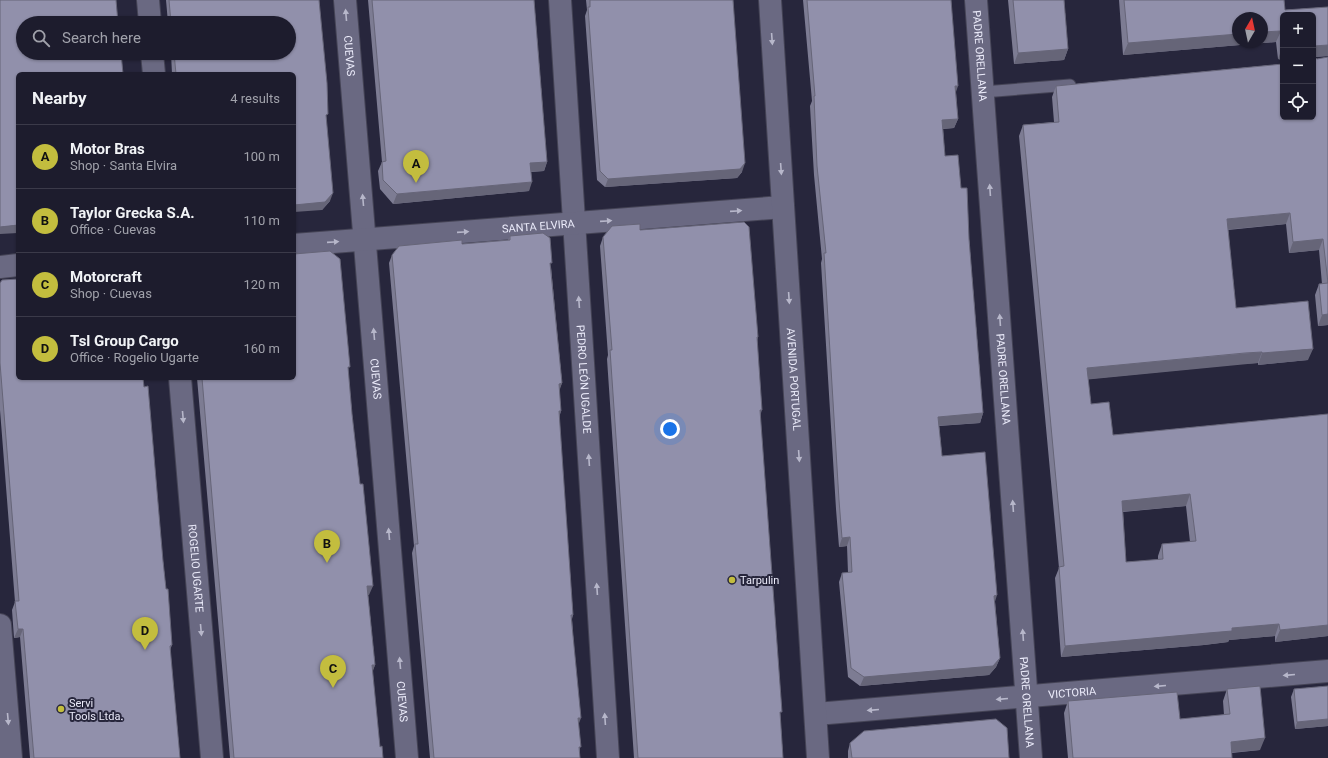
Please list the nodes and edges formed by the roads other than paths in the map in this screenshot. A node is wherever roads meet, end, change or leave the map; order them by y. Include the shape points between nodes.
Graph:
1 (148, 0) edge
2 (345, 0) edge
3 (560, 0) edge
4 (770, 0) edge
5 (976, 0) edge
6 (149, 16) edge
7 (153, 60) edge
8 (154, 72) edge
9 (1079, 84) edge
10 (983, 92) junction
11 (783, 207) junction
12 (574, 224) junction
13 (366, 239) junction
14 (296, 245) edge
15 (16, 265) edge
16 (0, 267) edge
17 (180, 380) edge
18 (0, 624) edge
19 (1328, 672) edge
20 (1027, 697) junction
21 (816, 714) junction
22 (11, 758) edge
23 (212, 758) edge
24 (407, 758) edge
25 (608, 758) edge
26 (818, 758) edge
27 (1032, 758) edge

1 - 6 street
13 -> 2 street, CUEVAS
3 - 12 street, PEDRO LEÓN UGALDE
4 -> 11 street, AVENIDA PORTUGAL
5 - 10 street, PADRE ORELLANA
7 - 8 street
9 - 10 lane
20 -> 10 street, PADRE ORELLANA
12 -> 11 street, SANTA ELVIRA
11 -> 21 street, AVENIDA PORTUGAL
13 -> 12 street, SANTA ELVIRA
25 -> 12 street, PEDRO LEÓN UGALDE
14 -> 13 street, SANTA ELVIRA
24 -> 13 street, CUEVAS
15 - 16 street
17 -> 23 street, ROGELIO UGARTE
18 -> 22 street
19 -> 20 street, VICTORIA
20 -> 21 street, VICTORIA
20 - 27 street, PADRE ORELLANA
21 - 26 street, AVENIDA PORTUGAL

